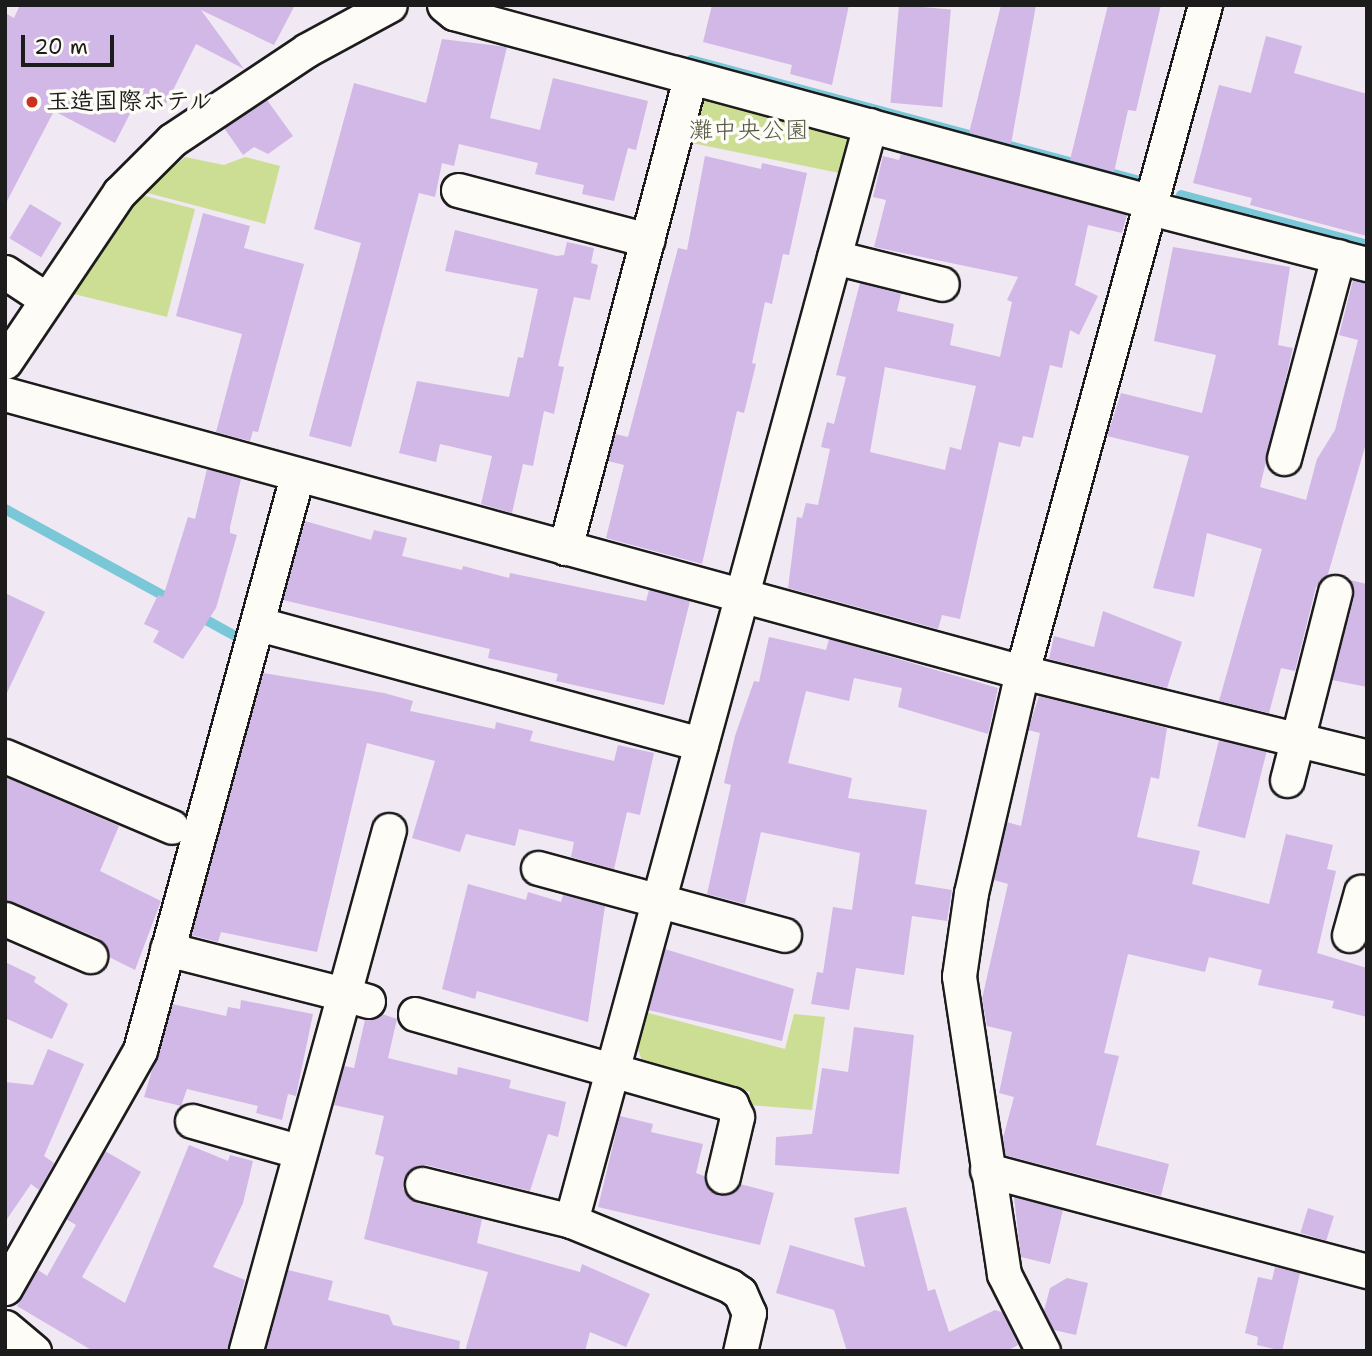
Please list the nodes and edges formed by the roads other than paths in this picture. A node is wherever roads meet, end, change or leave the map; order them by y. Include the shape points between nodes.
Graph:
1 (390, 5) edge
2 (444, 5) edge
3 (1205, 5) edge
4 (690, 78) junction
5 (870, 125) junction
6 (458, 190) dead end
7 (1151, 205) junction
8 (647, 240) junction
9 (834, 257) junction
10 (1352, 260) edge
11 (5, 272) edge
12 (942, 284) dead end
13 (46, 299) junction
14 (5, 362) edge
15 (5, 394) edge
16 (1284, 458) dead end
17 (297, 476) junction
18 (565, 548) junction
19 (1335, 592) dead end
20 (743, 596) junction
21 (259, 624) junction
22 (1022, 672) junction
23 (1295, 743) junction
24 (701, 744) junction
25 (5, 756) edge
26 (1367, 757) edge
27 (1287, 780) dead end
28 (172, 827) dead end
29 (389, 830) dead end
30 (538, 869) dead end
31 (1365, 885) edge
32 (660, 901) junction
33 (5, 919) edge
34 (784, 935) dead end
35 (1349, 935) dead end
36 (167, 949) junction
37 (90, 956) dead end
38 (356, 998) junction
39 (415, 1014) dead end
40 (615, 1068) junction
41 (192, 1121) dead end
42 (297, 1151) junction
43 (987, 1170) junction
44 (723, 1176) dead end
45 (422, 1184) dead end
46 (571, 1221) junction
47 (1367, 1271) edge
48 (5, 1288) edge
49 (5, 1327) edge
50 (34, 1351) edge
51 (246, 1351) edge
52 (740, 1351) edge
53 (1043, 1351) edge

1 - 13 street via 307,50 172,141 119,193
2 - 4 street via 453,13
3 - 7 street
4 - 5 street
4 - 8 street
5 - 7 street
5 - 9 street
6 - 8 street
7 - 10 street
7 - 22 street
8 - 18 street
9 - 12 street
9 - 20 street
10 - 16 street
11 - 13 street
13 - 14 street
15 - 17 street
17 - 18 street
17 - 21 street
18 - 20 street
19 - 23 street
20 - 22 street
20 - 24 street
21 - 24 street
21 - 36 street
22 - 23 street
22 - 43 street via 974,880 959,976
23 - 26 street
23 - 27 street
24 - 32 street
25 - 28 street
29 - 38 street
30 - 32 street
31 - 35 street
32 - 34 street
32 - 40 street
33 - 37 street
36 - 38 street
36 - 48 street via 140,1050
38 - 42 street
39 - 40 street
40 - 44 street via 731,1104 737,1117
40 - 46 street
41 - 42 street
42 - 51 street
43 - 47 street
43 - 53 street via 1004,1274
45 - 46 street
46 - 52 street via 740,1293 749,1313
49 - 50 street

